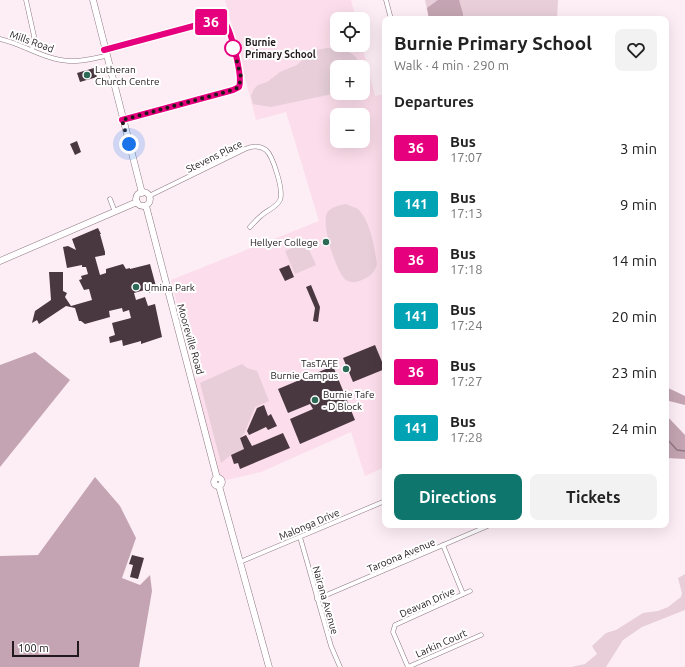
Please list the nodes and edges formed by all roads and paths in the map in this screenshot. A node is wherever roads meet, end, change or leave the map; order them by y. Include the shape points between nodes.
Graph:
1 (26, 0) edge
2 (93, 0) edge
3 (386, 0) edge
4 (390, 16) edge
5 (0, 39) edge
6 (32, 50) junction
7 (105, 53) junction
8 (122, 120) junction
9 (142, 193) junction
10 (149, 196) junction
11 (110, 199) dead end
12 (137, 202) junction
13 (146, 206) junction
14 (114, 212) junction
15 (250, 227) dead end
16 (0, 261) edge
17 (382, 502) edge
18 (483, 528) edge
19 (300, 537) junction
20 (443, 545) junction
21 (240, 562) junction
22 (470, 591) dead end
23 (463, 594) junction
24 (317, 598) junction
25 (481, 635) dead end
26 (269, 667) edge
27 (340, 667) edge
28 (408, 667) edge

1 - 6 street via 34,36
2 - 7 main road
3 - 4 street
5 - 6 street, Mills Road
6 - 7 street, Mills Road via 68,61 87,60
7 - 8 main road
7 - 8 street, Mills Road via 216,20 224,21 241,77 239,87 233,90
8 - 9 main road
9 - 10 main road
9 - 12 main road via 137,197
10 - 13 main road via 150,202
10 - 15 street, Stevens Place via 245,149 252,146 261,147 269,153 272,160 281,197 277,204
11 - 14 street
12 - 13 main road
12 - 14 main road
13 - 21 main road, Mooreville Road via 217,478 222,481 219,486
14 - 16 main road
17 - 19 street, Malonga Drive
18 - 20 street, Taroona Avenue
19 - 21 street, Malonga Drive
19 - 24 street, Nairana Avenue
20 - 23 street, Deavan Drive
20 - 24 street, Taroona Avenue
21 - 26 main road, Mooreville Road
22 - 23 street, Deavan Drive
23 - 28 street, Deavan Drive via 395,625 393,632
24 - 27 street, Nairana Avenue
25 - 28 street, Larkin Court

